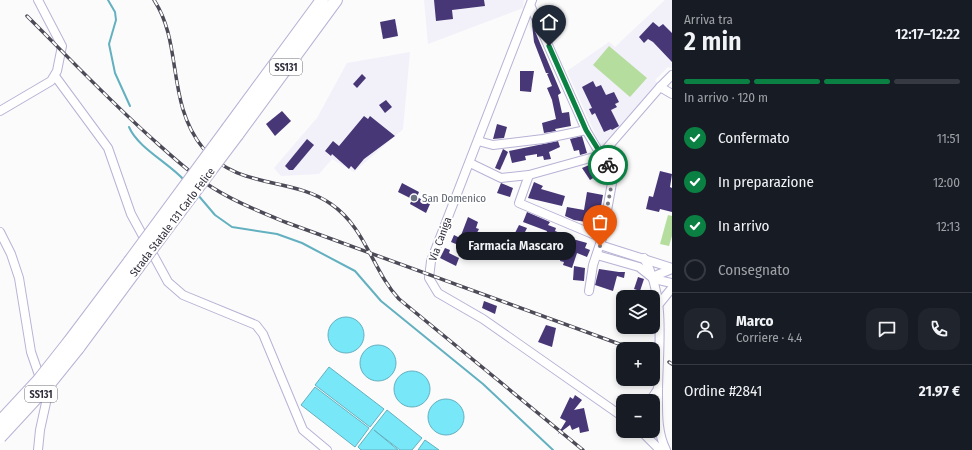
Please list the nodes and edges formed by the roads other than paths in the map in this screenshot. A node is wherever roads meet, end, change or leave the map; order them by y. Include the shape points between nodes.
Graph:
1 (38, 0) edge
2 (322, 0) edge
3 (336, 0) edge
4 (532, 3) edge
5 (672, 75) edge
6 (56, 76) junction
7 (660, 87) junction
8 (672, 94) edge
9 (0, 111) edge
10 (586, 130) junction
11 (232, 131) junction
12 (478, 141) junction
13 (602, 155) junction
14 (470, 163) junction
15 (529, 175) junction
16 (0, 232) edge
17 (601, 242) junction
18 (597, 255) junction
19 (644, 258) junction
20 (672, 269) edge
21 (654, 279) junction
22 (672, 283) edge
23 (672, 288) edge
24 (656, 290) edge
25 (588, 292) dead end
26 (660, 303) edge
27 (659, 334) edge
28 (74, 345) junction
29 (658, 389) junction
30 (655, 394) edge
31 (658, 394) edge
32 (603, 403) junction
33 (616, 408) edge
34 (616, 412) edge
35 (0, 422) edge
36 (660, 431) edge
37 (0, 437) edge
38 (648, 438) edge
39 (38, 450) edge
40 (327, 450) edge
41 (660, 450) edge
42 (666, 450) edge

1 - 6 street via 62,46
2 - 11 highway, Strada Statale 131 Carlo Felice / SS131
3 - 11 highway, Strada Statale 131 Carlo Felice / SS131
4 - 10 street
4 - 12 street, Via Caniga
5 - 7 street
6 - 9 street
6 - 40 street via 108,148 131,214 168,282 183,295 256,325 263,334 303,430
7 - 8 street
7 - 13 street
10 - 12 street via 543,139 493,145
10 - 13 street
11 - 28 highway, Strada Statale 131 Carlo Felice / SS131, bridge
12 - 14 street, Via Caniga
13 - 15 street
13 - 17 street via 612,182
14 - 15 street via 501,178
14 - 32 street, Via Caniga via 431,261 429,274 433,286 438,292 483,318
15 - 17 street via 519,203
16 - 39 street via 19,278 31,352 47,398
17 - 18 street
17 - 19 street
18 - 21 street via 639,267
18 - 25 street
19 - 20 street
19 - 21 street
20 - 21 street via 657,275
21 - 22 street
21 - 24 street
23 - 26 street
27 - 29 street
28 - 35 highway, Strada Statale 131 Carlo Felice / SS131, bridge
28 - 37 highway, Strada Statale 131 Carlo Felice / SS131, bridge via 49,384
29 - 30 street
29 - 31 street
32 - 33 street
32 - 34 street, Via Caniga
36 - 42 street
38 - 41 street

